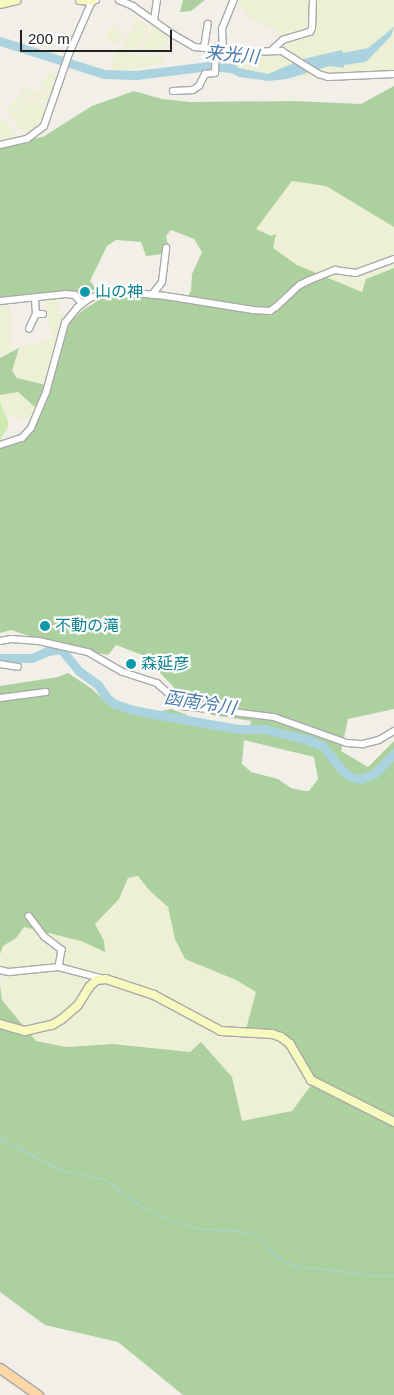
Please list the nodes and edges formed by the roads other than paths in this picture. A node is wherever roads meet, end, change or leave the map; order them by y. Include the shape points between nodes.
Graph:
1 (17, 0) edge
2 (80, 0) edge
3 (120, 0) edge
4 (157, 0) edge
5 (234, 0) edge
6 (312, 0) edge
7 (94, 1) edge
8 (0, 4) edge
9 (154, 20) junction
10 (208, 24) dead end
11 (204, 48) junction
12 (219, 48) junction
13 (272, 50) junction
14 (394, 74) edge
15 (174, 91) dead end
16 (0, 145) edge
17 (166, 248) dead end
18 (394, 259) edge
19 (152, 295) junction
20 (35, 298) junction
21 (0, 301) edge
22 (82, 303) junction
23 (36, 314) junction
24 (43, 314) dead end
25 (29, 330) dead end
26 (0, 445) edge
27 (0, 641) edge
28 (0, 664) edge
29 (18, 667) dead end
30 (46, 692) dead end
31 (0, 698) edge
32 (394, 731) edge
33 (29, 916) dead end
34 (59, 967) junction
35 (0, 970) edge
36 (106, 979) junction
37 (0, 1024) edge
38 (394, 1122) edge
39 (0, 1368) edge
40 (38, 1395) edge

1 - 8 street
2 - 7 street
3 - 9 street
4 - 9 street
5 - 12 street via 222,29
6 - 13 street via 310,32 283,40
7 - 16 street via 62,70 44,126 27,139
9 - 11 street via 188,45
10 - 11 street
11 - 12 street
12 - 13 street via 240,52
12 - 15 street via 215,73 205,74 193,90
13 - 14 street via 282,51 318,74 334,77
17 - 19 street via 162,282
18 - 19 street via 356,273 335,270 310,280 270,311
19 - 22 street via 106,293
20 - 21 street
20 - 22 street via 70,294
20 - 23 street
22 - 26 street via 65,323 46,393 31,428 22,438
23 - 24 street
23 - 25 street
27 - 32 street via 39,640 88,652 123,672 156,683 183,706 274,718 347,743 379,740
28 - 29 street
30 - 31 street
33 - 34 street via 45,937 62,950
34 - 35 street
34 - 36 street
36 - 37 street via 97,980 78,1005 52,1025 25,1031
36 - 38 street via 154,995 221,1031 281,1037 290,1044 311,1080
39 - 40 main road

